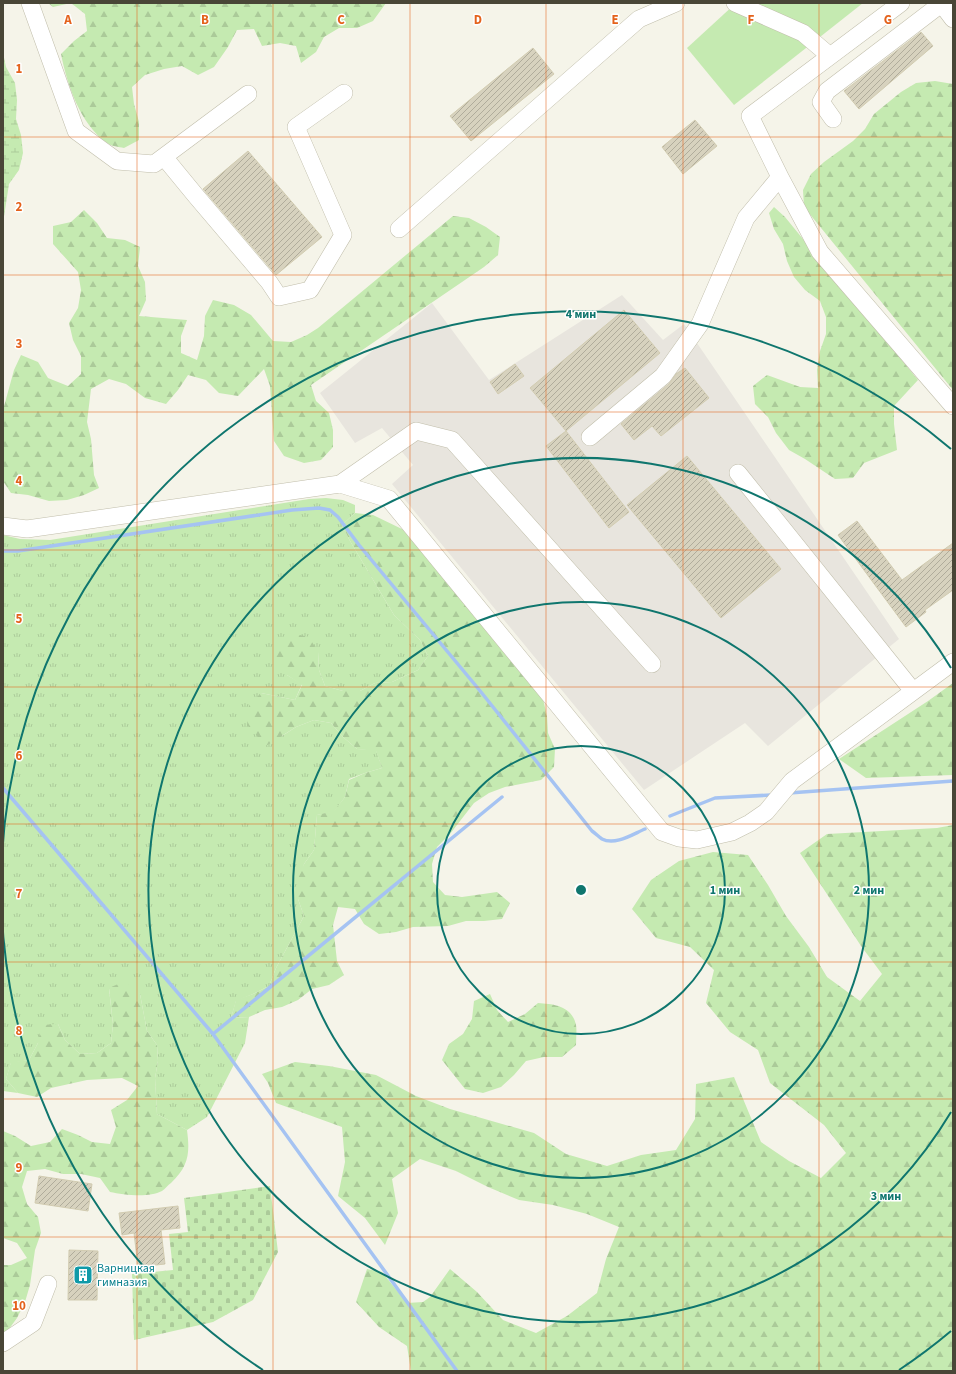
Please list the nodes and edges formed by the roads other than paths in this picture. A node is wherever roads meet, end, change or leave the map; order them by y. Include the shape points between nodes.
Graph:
1 (30, 3) edge
2 (676, 3) edge
3 (735, 3) edge
4 (901, 3) edge
5 (941, 4) edge
6 (953, 19) edge
7 (830, 56) junction
8 (344, 93) dead end
9 (248, 94) dead end
10 (833, 119) dead end
11 (164, 156) junction
12 (780, 177) junction
13 (400, 229) dead end
14 (953, 406) edge
15 (590, 437) dead end
16 (738, 474) dead end
17 (340, 484) junction
18 (3, 526) edge
19 (953, 662) edge
20 (652, 664) dead end
21 (914, 691) junction
22 (48, 1284) dead end
23 (3, 1343) edge

1 - 11 lane via 76,131 117,161 154,164
2 - 13 lane via 639,19
3 - 7 lane via 803,33
4 - 7 lane
5 - 6 lane
5 - 10 lane via 827,91 821,102
7 - 12 lane via 750,116
8 - 11 lane via 296,128 343,235 310,290 279,297
9 - 11 lane
12 - 14 lane via 820,252
12 - 15 lane via 746,218 700,324 663,376
16 - 21 lane
17 - 18 lane via 27,529
17 - 20 lane via 416,431 452,440
17 - 21 lane via 389,499 662,832 679,838 697,840 732,832 750,823 766,812 792,782
19 - 21 lane
22 - 23 lane via 33,1323

